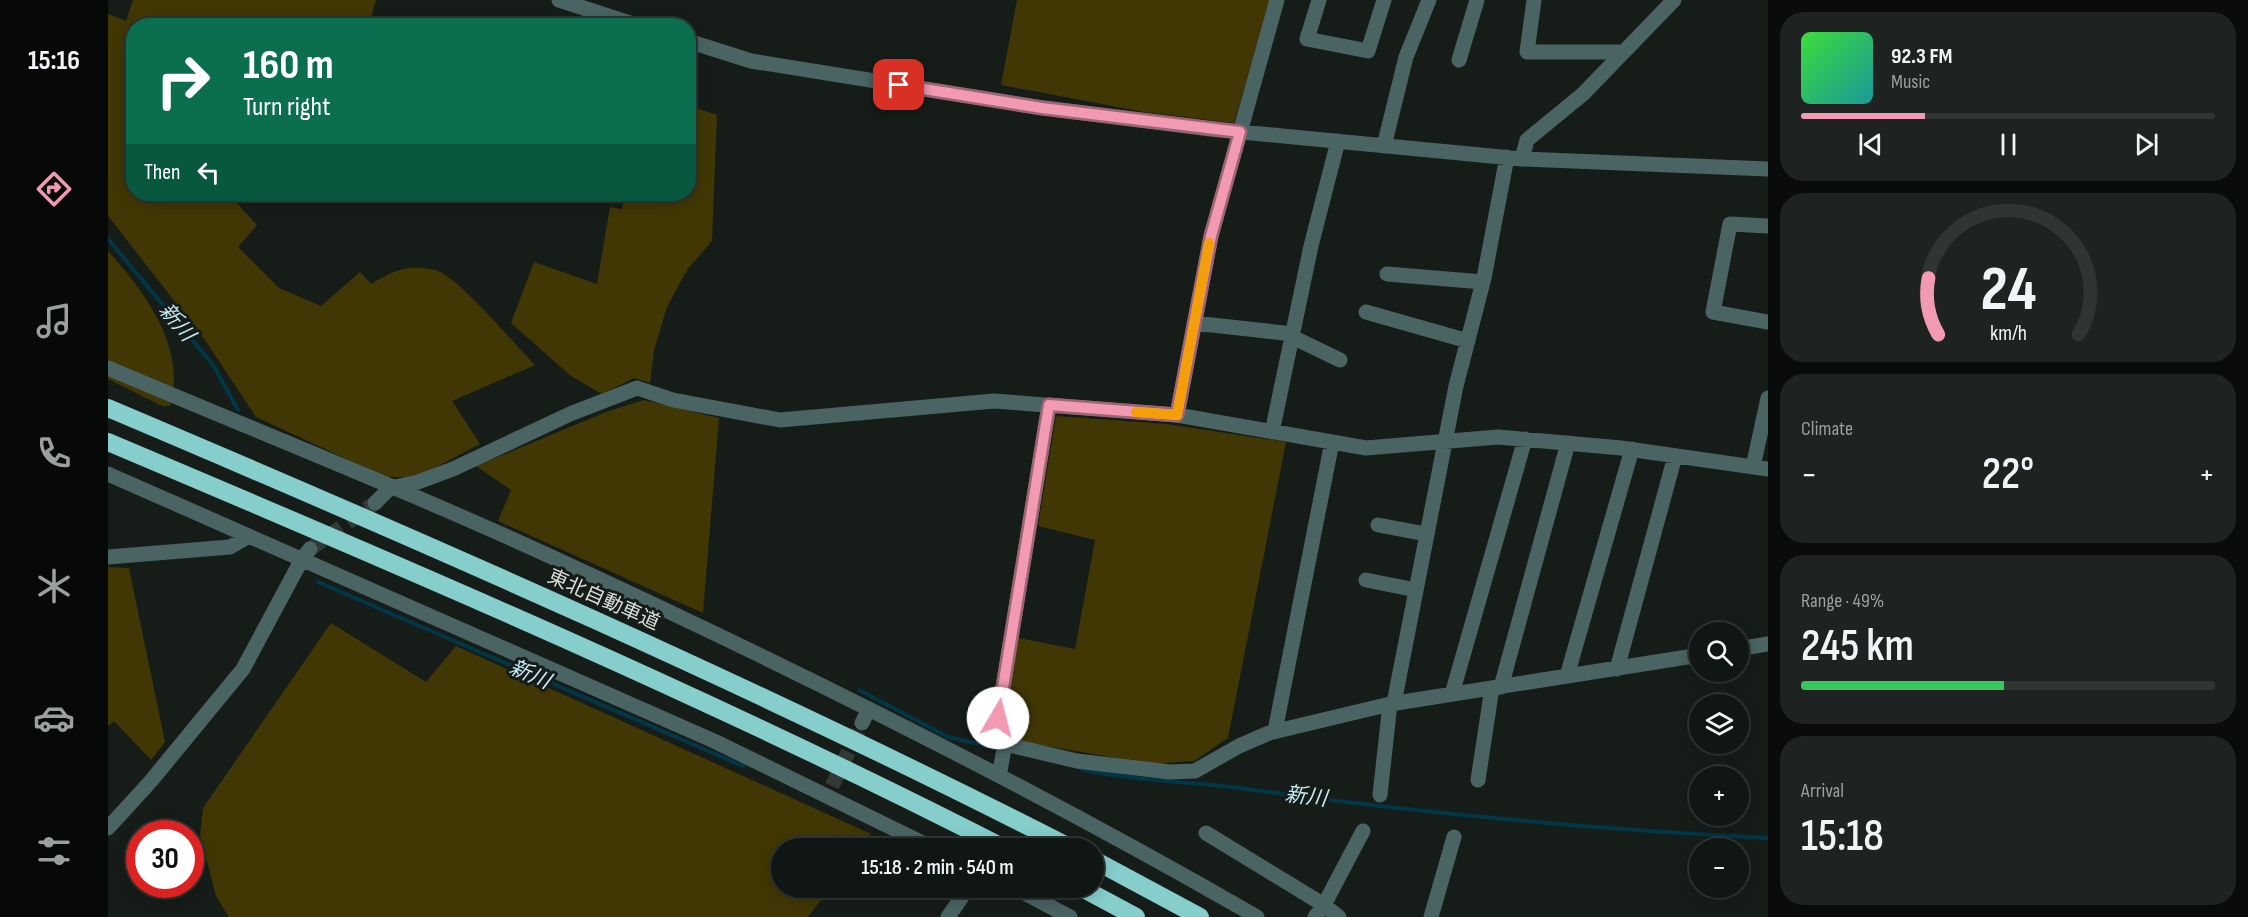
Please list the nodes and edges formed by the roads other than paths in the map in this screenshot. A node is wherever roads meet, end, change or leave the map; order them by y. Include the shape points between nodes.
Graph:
1 (559, 0) edge
2 (1276, 0) edge
3 (1319, 0) edge
4 (1384, 0) edge
5 (1430, 0) edge
6 (1478, 0) edge
7 (1534, 0) edge
8 (1674, 0) edge
9 (614, 18) edge
10 (696, 44) edge
11 (1622, 52) junction
12 (1459, 60) dead end
13 (1240, 132) junction
14 (1338, 141) junction
15 (1384, 146) junction
16 (1506, 157) junction
17 (1522, 159) junction
18 (1768, 169) edge
19 (1768, 226) edge
20 (1387, 274) dead end
21 (1483, 282) junction
22 (1366, 312) dead end
23 (1768, 322) edge
24 (1194, 323) junction
25 (1291, 337) junction
26 (1468, 341) junction
27 (1340, 360) dead end
28 (108, 368) edge
29 (1768, 398) edge
30 (1049, 405) junction
31 (108, 408) edge
32 (1177, 415) junction
33 (1272, 432) junction
34 (1525, 439) junction
35 (108, 442) edge
36 (1332, 442) junction
37 (1445, 442) junction
38 (1568, 443) junction
39 (1632, 449) junction
40 (1675, 456) junction
41 (1760, 468) edge
42 (108, 474) edge
43 (390, 488) junction
44 (375, 503) tunnel mouth
45 (1378, 525) dead end
46 (1426, 534) junction
47 (249, 536) junction
48 (306, 554) junction
49 (108, 557) edge
50 (1366, 580) dead end
51 (1416, 590) junction
52 (1768, 644) edge
53 (1749, 647) edge
54 (1689, 657) edge
55 (1617, 669) junction
56 (1567, 676) junction
57 (1497, 687) junction
58 (1452, 694) junction
59 (1392, 703) junction
60 (869, 709) junction
61 (862, 723) tunnel mouth
62 (1275, 731) junction
63 (1005, 744) junction
64 (999, 777) junction
65 (1478, 780) dead end
66 (1380, 795) dead end
67 (108, 828) edge
68 (1363, 831) dead end
69 (1206, 833) dead end
70 (1454, 837) dead end
71 (915, 838) edge
72 (984, 838) edge
73 (1051, 838) edge
74 (1104, 865) edge
75 (961, 898) edge
76 (1034, 898) edge
77 (1101, 898) edge
78 (1319, 911) edge
79 (948, 917) edge
80 (1070, 917) edge
81 (1136, 917) edge
82 (1200, 917) edge
83 (1257, 917) edge
84 (1339, 917) edge
85 (1431, 917) edge

1 - 9 street
2 - 13 street
3 - 4 street via 1307,39 1368,51
5 - 15 street via 1406,57
6 - 12 street
7 - 11 street via 1527,52
8 - 11 street
10 - 13 street via 751,61 1042,108
11 - 17 street via 1583,94 1527,140
13 - 14 street
13 - 24 street via 1211,236
14 - 15 street
14 - 25 street
15 - 16 street
16 - 17 street
16 - 21 street
17 - 18 street
19 - 23 street via 1730,224 1713,312
20 - 21 street
21 - 26 street
22 - 26 street
24 - 25 street
24 - 32 street
25 - 27 street
25 - 33 street
26 - 37 street
28 - 43 street
29 - 41 street
30 - 32 street
30 - 43 street via 994,401 780,420 674,400 638,388 570,414 453,469
30 - 63 street via 998,718
31 - 73 highway, 東北自動車道 via 616,628
32 - 33 street
33 - 36 street
34 - 37 street via 1498,437
34 - 38 street
34 - 58 street
35 - 72 highway via 614,661
36 - 37 street via 1366,448
36 - 62 street
37 - 46 street
38 - 39 street
38 - 57 street
39 - 40 street
39 - 56 street
40 - 41 street
40 - 55 street
42 - 47 street
43 - 44 street
43 - 60 street via 566,563
45 - 46 street
46 - 51 street
47 - 48 street
47 - 49 street via 230,547
48 - 67 street via 243,669
48 - 71 street via 829,791
50 - 51 street
51 - 59 street
52 - 53 street
54 - 55 street
55 - 56 street
56 - 57 street
57 - 58 street
57 - 65 street
58 - 59 street
59 - 62 street
59 - 66 street
60 - 61 street
60 - 64 street
62 - 63 street via 1195,771 1170,772 1077,761
63 - 64 street
64 - 83 street
68 - 78 street
69 - 78 street
70 - 85 street
74 - 82 highway
75 - 79 street
76 - 80 street
77 - 81 highway
78 - 84 street

